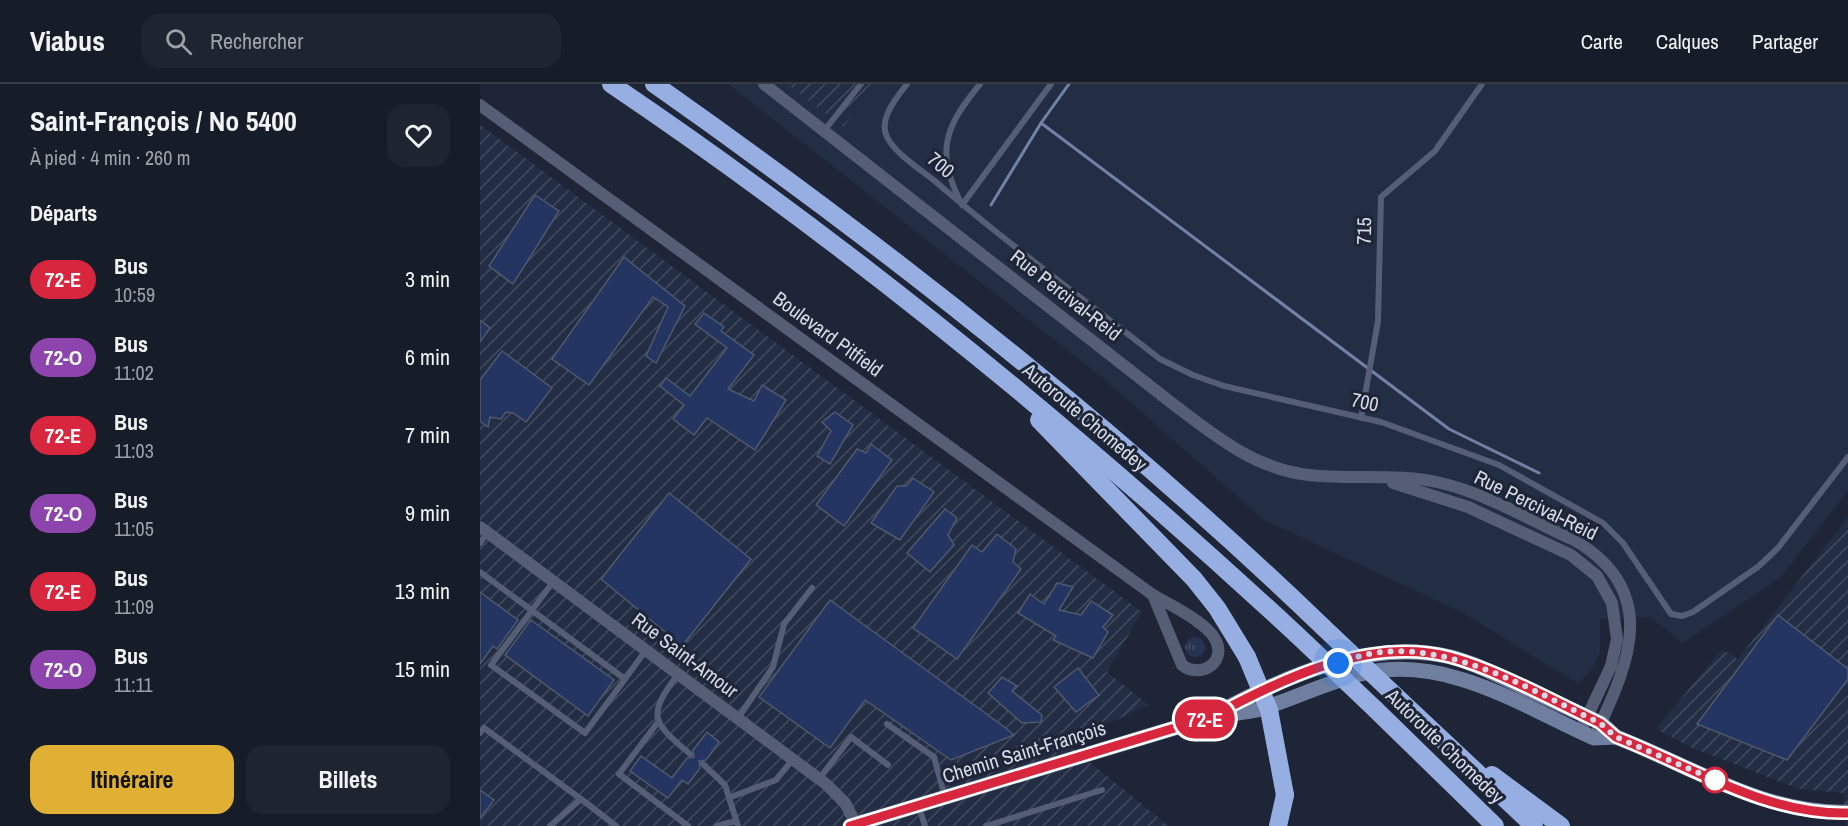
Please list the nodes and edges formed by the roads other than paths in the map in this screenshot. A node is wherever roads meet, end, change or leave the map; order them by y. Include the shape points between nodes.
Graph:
1 (611, 84) edge
2 (654, 84) edge
3 (764, 84) edge
4 (859, 84) edge
5 (907, 84) edge
6 (980, 84) edge
7 (1051, 84) edge
8 (1482, 84) edge
9 (480, 105) edge
10 (824, 131) junction
11 (962, 205) junction
12 (983, 361) junction
13 (1361, 418) junction
14 (1848, 457) edge
15 (483, 534) edge
16 (480, 572) edge
17 (553, 581) junction
18 (812, 588) dead end
19 (1153, 595) junction
20 (532, 610) junction
21 (646, 650) junction
22 (678, 674) junction
23 (625, 679) junction
24 (1211, 717) junction
25 (738, 718) junction
26 (1594, 720) junction
27 (658, 722) junction
28 (887, 724) dead end
29 (1426, 726) junction
30 (480, 733) edge
31 (1587, 735) junction
32 (1616, 737) junction
33 (690, 754) dead end
34 (793, 759) junction
35 (703, 764) dead end
36 (888, 765) dead end
37 (819, 779) junction
38 (1102, 790) dead end
39 (1285, 795) junction
40 (731, 797) junction
41 (945, 797) junction
42 (580, 799) junction
43 (918, 805) junction
44 (1848, 812) edge
45 (737, 824) edge
46 (853, 825) edge
47 (550, 826) edge
48 (616, 826) edge
49 (688, 826) edge
50 (717, 826) edge
51 (925, 826) edge
52 (986, 826) edge
53 (1278, 826) edge
54 (1288, 826) edge
55 (1495, 826) edge
56 (1534, 826) edge
57 (1561, 826) edge

1 - 12 highway, Autoroute Chomedey via 822,235
2 - 29 highway, Autoroute Chomedey, bridge via 791,181 1012,354 1216,527
3 - 10 street, Rue Percival-Reid
4 - 10 lane
5 - 11 lane, 700 via 893,103 885,123 886,136
6 - 11 lane via 951,124 947,139 947,168
7 - 11 lane
8 - 13 lane, 715 via 1435,151 1381,197 1378,321
9 - 19 street, Boulevard Pitfield
10 - 26 street, Rue Percival-Reid via 1224,443 1260,462 1292,472 1412,478 1456,488 1576,541 1600,559 1622,592 1631,631 1625,668
11 - 13 lane, 700 via 1160,359 1224,386
12 - 39 highway, bridge via 1194,579 1221,615 1247,657 1269,710
12 - 55 highway, Autoroute Chomedey, bridge via 1148,500 1296,634
13 - 14 lane, 700 via 1499,465 1602,523 1623,543 1671,614 1682,616 1759,566 1778,548
15 - 17 street, Rue Saint-Amour
16 - 20 lane
17 - 20 lane
17 - 21 street, Rue Saint-Amour
18 - 25 lane via 784,624 773,667
19 - 19 street, Boulevard Pitfield via 1182,665 1192,671 1210,667 1218,651 1212,633
20 - 23 lane
20 - 23 lane via 492,665 585,733
21 - 22 street, Rue Saint-Amour
21 - 23 lane
22 - 25 street, Rue Saint-Amour
22 - 27 lane via 657,704
24 - 26 street, Chemin Saint-François via 1253,694 1316,670 1365,655 1398,651 1430,653 1466,662
24 - 31 street, Chemin Saint-François via 1258,710 1365,673 1404,669 1437,672 1470,682
24 - 41 street, Chemin Saint-François
25 - 34 street, Rue Saint-Amour
26 - 31 street, Rue Percival-Reid
26 - 32 street, Chemin Saint-François
27 - 33 lane
27 - 49 lane via 619,774
28 - 41 lane via 934,758
29 - 56 highway, Autoroute Chomedey
29 - 57 highway
30 - 42 lane via 484,728
31 - 32 street, Chemin Saint-François
32 - 44 street, Chemin Saint-François via 1777,804
34 - 37 street, Rue Saint-Amour
34 - 40 lane via 776,780
35 - 40 lane via 719,777
36 - 37 lane via 851,737
37 - 46 street, Rue Saint-Amour via 845,803
38 - 52 lane
39 - 53 highway
39 - 54 highway
40 - 45 lane
41 - 43 street, Chemin Saint-François
42 - 47 lane
42 - 48 lane
43 - 46 street, Chemin Saint-François
43 - 51 lane
45 - 50 lane

